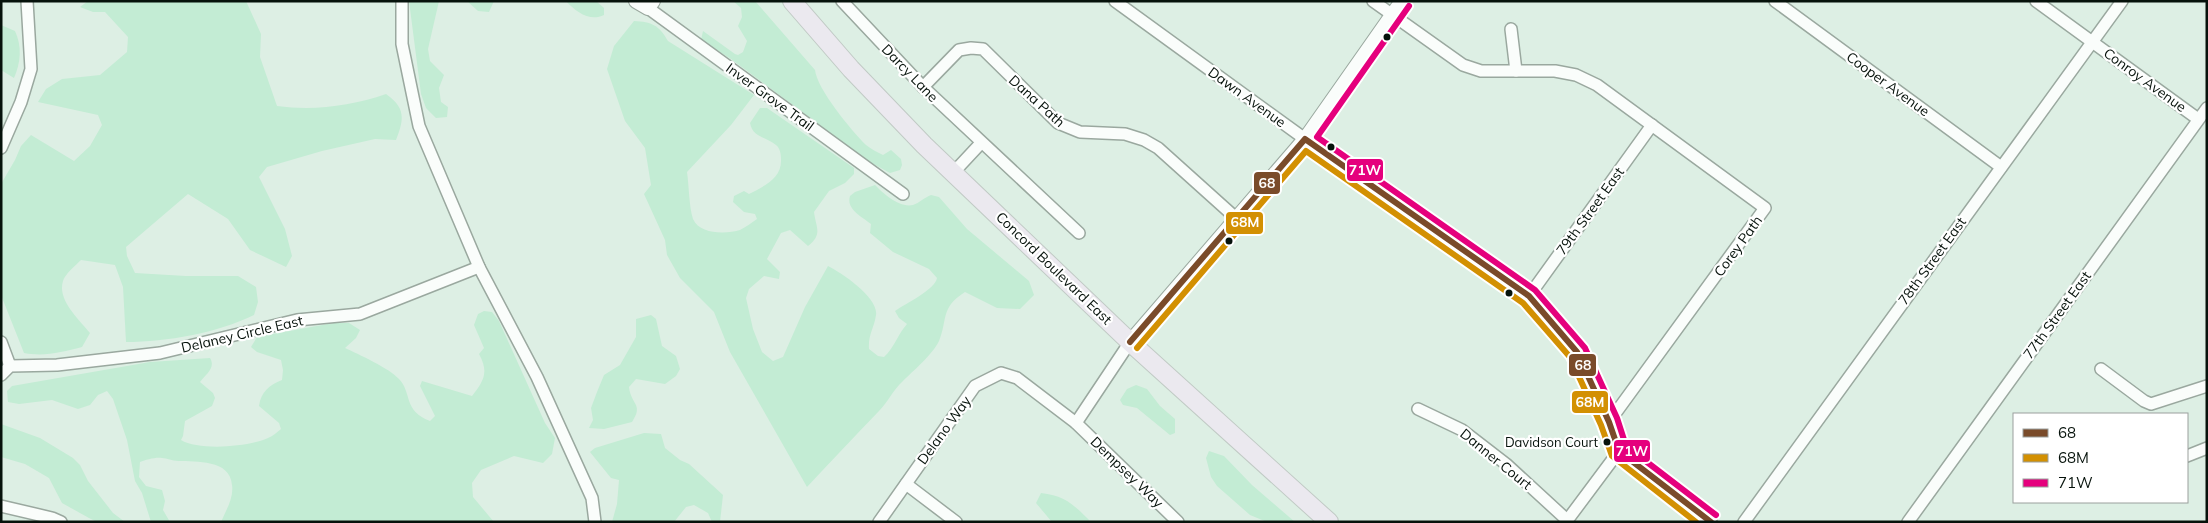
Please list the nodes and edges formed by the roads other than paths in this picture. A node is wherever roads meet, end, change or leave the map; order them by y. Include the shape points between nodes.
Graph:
1 (27, 1) edge
2 (402, 1) edge
3 (792, 1) edge
4 (842, 1) edge
5 (1115, 1) edge
6 (1373, 1) edge
7 (1402, 1) edge
8 (1775, 1) edge
9 (2036, 1) edge
10 (2122, 1) edge
11 (646, 4) edge
12 (1392, 15) junction
13 (1511, 29) dead end
14 (2092, 42) junction
15 (1516, 71) junction
16 (923, 87) junction
17 (2207, 108) edge
18 (2198, 119) junction
19 (1652, 125) junction
20 (1305, 139) junction
21 (981, 143) junction
22 (1, 148) edge
23 (2001, 167) junction
24 (953, 173) junction
25 (902, 194) dead end
26 (1236, 219) junction
27 (1079, 233) dead end
28 (479, 267) junction
29 (1529, 296) junction
30 (1, 342) edge
31 (1130, 342) junction
32 (2101, 369) dead end
33 (5, 370) edge
34 (2207, 386) edge
35 (1418, 409) dead end
36 (1609, 422) junction
37 (1076, 423) junction
38 (2207, 448) edge
39 (1619, 452) junction
40 (2188, 456) edge
41 (906, 484) junction
42 (1, 506) edge
43 (1566, 521) edge
44 (61, 522) edge
45 (596, 522) edge
46 (879, 522) edge
47 (956, 522) edge
48 (1178, 522) edge
49 (1329, 522) edge
50 (1711, 522) edge
51 (1744, 522) edge
52 (1908, 522) edge

1 - 22 street via 31,69
2 - 28 street via 402,44 419,126
3 - 24 main road, Concord Boulevard East via 884,105
4 - 16 street, Darcy Lane
5 - 20 street, Dawn Avenue
6 - 12 street, Corey Path
7 - 12 street
8 - 23 street, Cooper Avenue
9 - 14 street, Conroy Avenue
10 - 14 street, 78th Street East
11 - 25 street, Inver Grove Trail
12 - 15 street, Corey Path via 1463,65 1481,71
12 - 20 street
13 - 15 street
14 - 18 street, Conroy Avenue
14 - 23 street, 78th Street East
15 - 19 street, Corey Path via 1555,71 1576,75 1597,85
16 - 21 street, Darcy Lane
16 - 26 street, Dana Path via 959,50 983,50 1058,123 1080,132 1125,134 1144,140 1158,148
17 - 18 street, 77th Street East
18 - 52 street, 77th Street East
19 - 29 street, 79th Street East
19 - 36 street, Corey Path via 1765,208
20 - 26 street
20 - 29 street, Dawn Avenue
21 - 24 street
21 - 27 street, Darcy Lane
23 - 51 street, 78th Street East
24 - 31 main road, Concord Boulevard East
26 - 31 street
28 - 33 street, Delaney Circle East via 360,314 297,320 160,353
28 - 45 street via 537,377 592,498
29 - 36 street, Dawn Avenue via 1577,352
30 - 33 street
31 - 37 street
31 - 49 main road, Concord Boulevard East
32 - 34 street via 2151,404
35 - 43 street, Danner Court via 1462,430 1506,464
36 - 39 street, Dawn Avenue
37 - 41 street, Delano Way via 1017,378 1001,373 975,386
37 - 48 street, Dempsey Way
38 - 40 street
39 - 43 street
39 - 50 street
41 - 46 street, Delano Way
41 - 47 street
42 - 44 street

